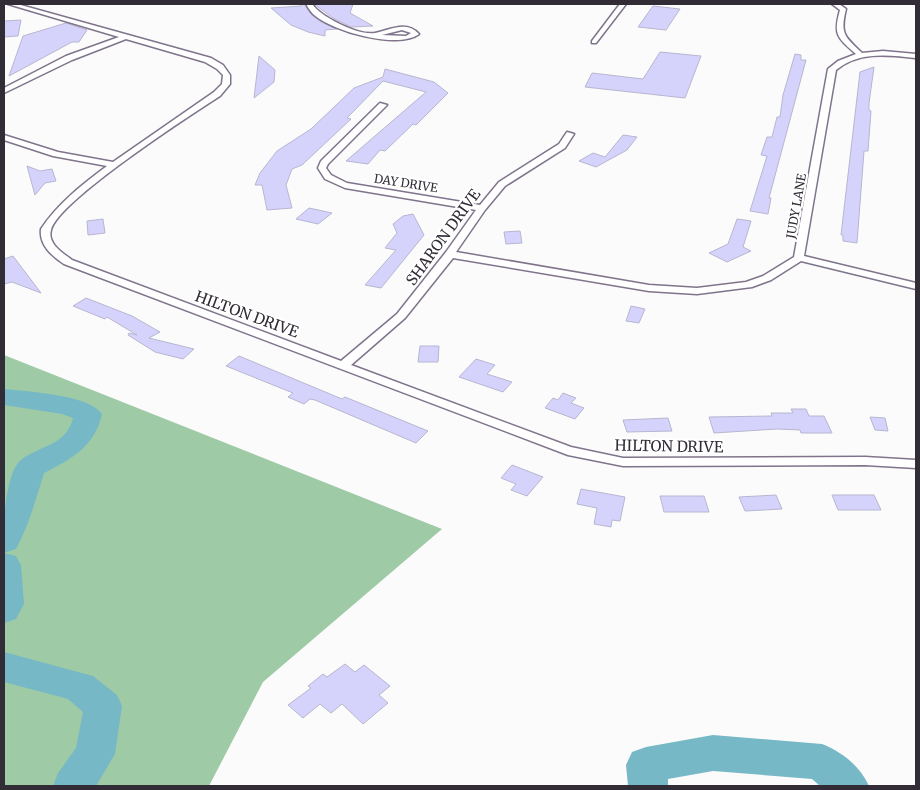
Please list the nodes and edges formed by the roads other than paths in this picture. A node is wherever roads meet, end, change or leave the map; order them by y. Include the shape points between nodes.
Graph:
1 (13, 4) edge
2 (309, 4) edge
3 (623, 4) edge
4 (835, 4) edge
5 (4, 10) edge
6 (375, 35) junction
7 (125, 37) junction
8 (594, 42) dead end
9 (861, 55) junction
10 (916, 56) edge
11 (4, 91) edge
12 (383, 105) dead end
13 (570, 134) dead end
14 (4, 137) edge
15 (116, 165) junction
16 (482, 208) junction
17 (450, 254) junction
18 (799, 258) junction
19 (916, 286) edge
20 (344, 365) junction
21 (916, 464) edge

1 - 5 street
1 - 7 street, HILTON DRIVE
2 - 6 street via 312,11 326,21
3 - 8 street
4 - 9 street via 844,9 839,26 841,37
6 - 6 street via 398,39 416,34 400,29
7 - 11 street via 68,58
7 - 15 street, HILTON DRIVE via 208,60 223,68 228,80 216,94
9 - 10 street, JUDY LANE
9 - 18 street, JUDY LANE via 841,61 832,69
12 - 16 street, DAY DRIVE via 324,163 322,168 328,177 345,185
13 - 16 street, SHARON DRIVE via 562,146 502,184
14 - 15 street via 56,154
15 - 20 street, HILTON DRIVE via 72,198 48,222 46,240 58,255 86,270
16 - 17 street, SHARON DRIVE
17 - 18 street, JUDY LANE via 683,291 748,285 767,278
17 - 20 street, SHARON DRIVE via 401,316
18 - 19 street
20 - 21 street, HILTON DRIVE via 568,451 595,458 647,463 865,461

